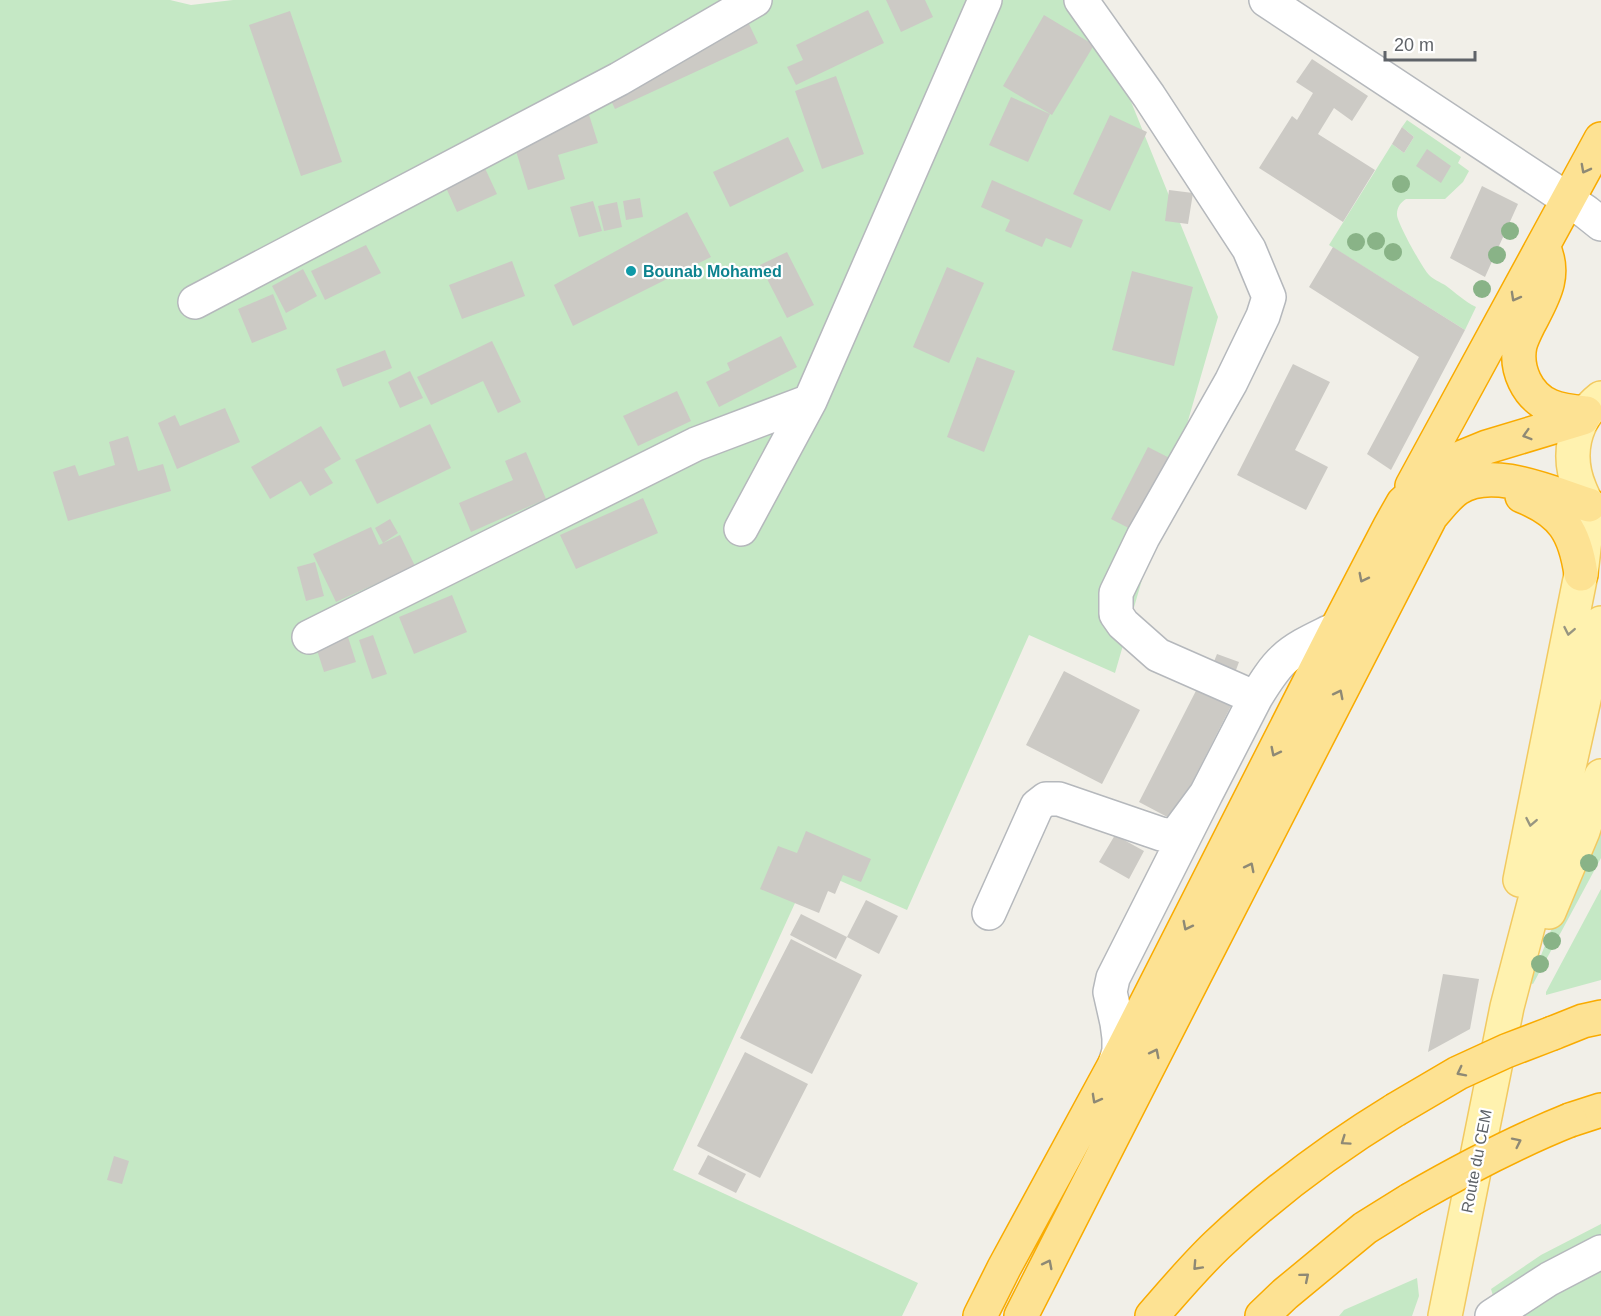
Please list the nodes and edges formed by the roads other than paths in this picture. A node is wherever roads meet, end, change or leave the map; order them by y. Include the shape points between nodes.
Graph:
1 (755, 0) edge
2 (985, 0) edge
3 (1081, 0) edge
4 (1266, 0) edge
5 (1601, 139) edge
6 (1568, 200) junction
7 (1601, 224) edge
8 (1543, 246) junction
9 (195, 302) dead end
10 (810, 401) junction
11 (1590, 409) edge
12 (1403, 503) junction
13 (1595, 510) edge
14 (741, 529) dead end
15 (1423, 531) junction
16 (1581, 574) junction
17 (1601, 623) edge
18 (1337, 628) junction
19 (309, 637) dead end
20 (1256, 696) junction
21 (1601, 776) edge
22 (1206, 794) junction
23 (989, 913) dead end
24 (1507, 1007) junction
25 (1595, 1018) edge
26 (1114, 1067) junction
27 (1601, 1110) edge
28 (1601, 1252) edge
29 (980, 1316) edge
30 (1022, 1316) edge
31 (1152, 1316) edge
32 (1262, 1316) edge
33 (1445, 1316) edge
34 (1492, 1316) edge

1 - 9 street via 609,85
2 - 10 street
3 - 20 street via 1149,96 1248,249 1269,297 1232,382 1143,537 1116,593 1116,614 1158,655
4 - 6 street
5 -> 6 highway
6 - 7 street
6 - 8 highway
8 - 11 highway via 1549,266 1547,286 1520,345 1521,374 1536,398 1548,406
8 -> 12 highway
10 - 14 street
10 - 19 street via 696,444
11 -> 12 highway via 1444,466
11 - 13 main road via 1576,433 1572,450 1577,482
12 -> 18 highway
13 - 15 highway via 1513,481 1476,481 1458,488 1443,502
13 - 16 main road
15 - 16 highway via 1471,496 1501,491 1516,494 1543,506 1565,525 1576,549
30 -> 15 highway
16 -> 24 main road via 1521,874
17 - 24 main road via 1565,784
18 - 20 street via 1285,658
18 -> 26 highway
20 - 22 street
21 - 24 main road via 1583,831
22 - 23 street via 1175,836 1059,799 1047,799 1037,806
22 - 26 street via 1113,978 1110,992 1119,1038
24 - 33 main road, Route du CEM
25 -> 31 highway, bridge via 1458,1073 1356,1134 1269,1198 1215,1246
26 -> 29 highway
32 -> 27 highway, bridge via 1365,1228 1410,1200 1527,1137
28 - 34 street via 1549,1279

